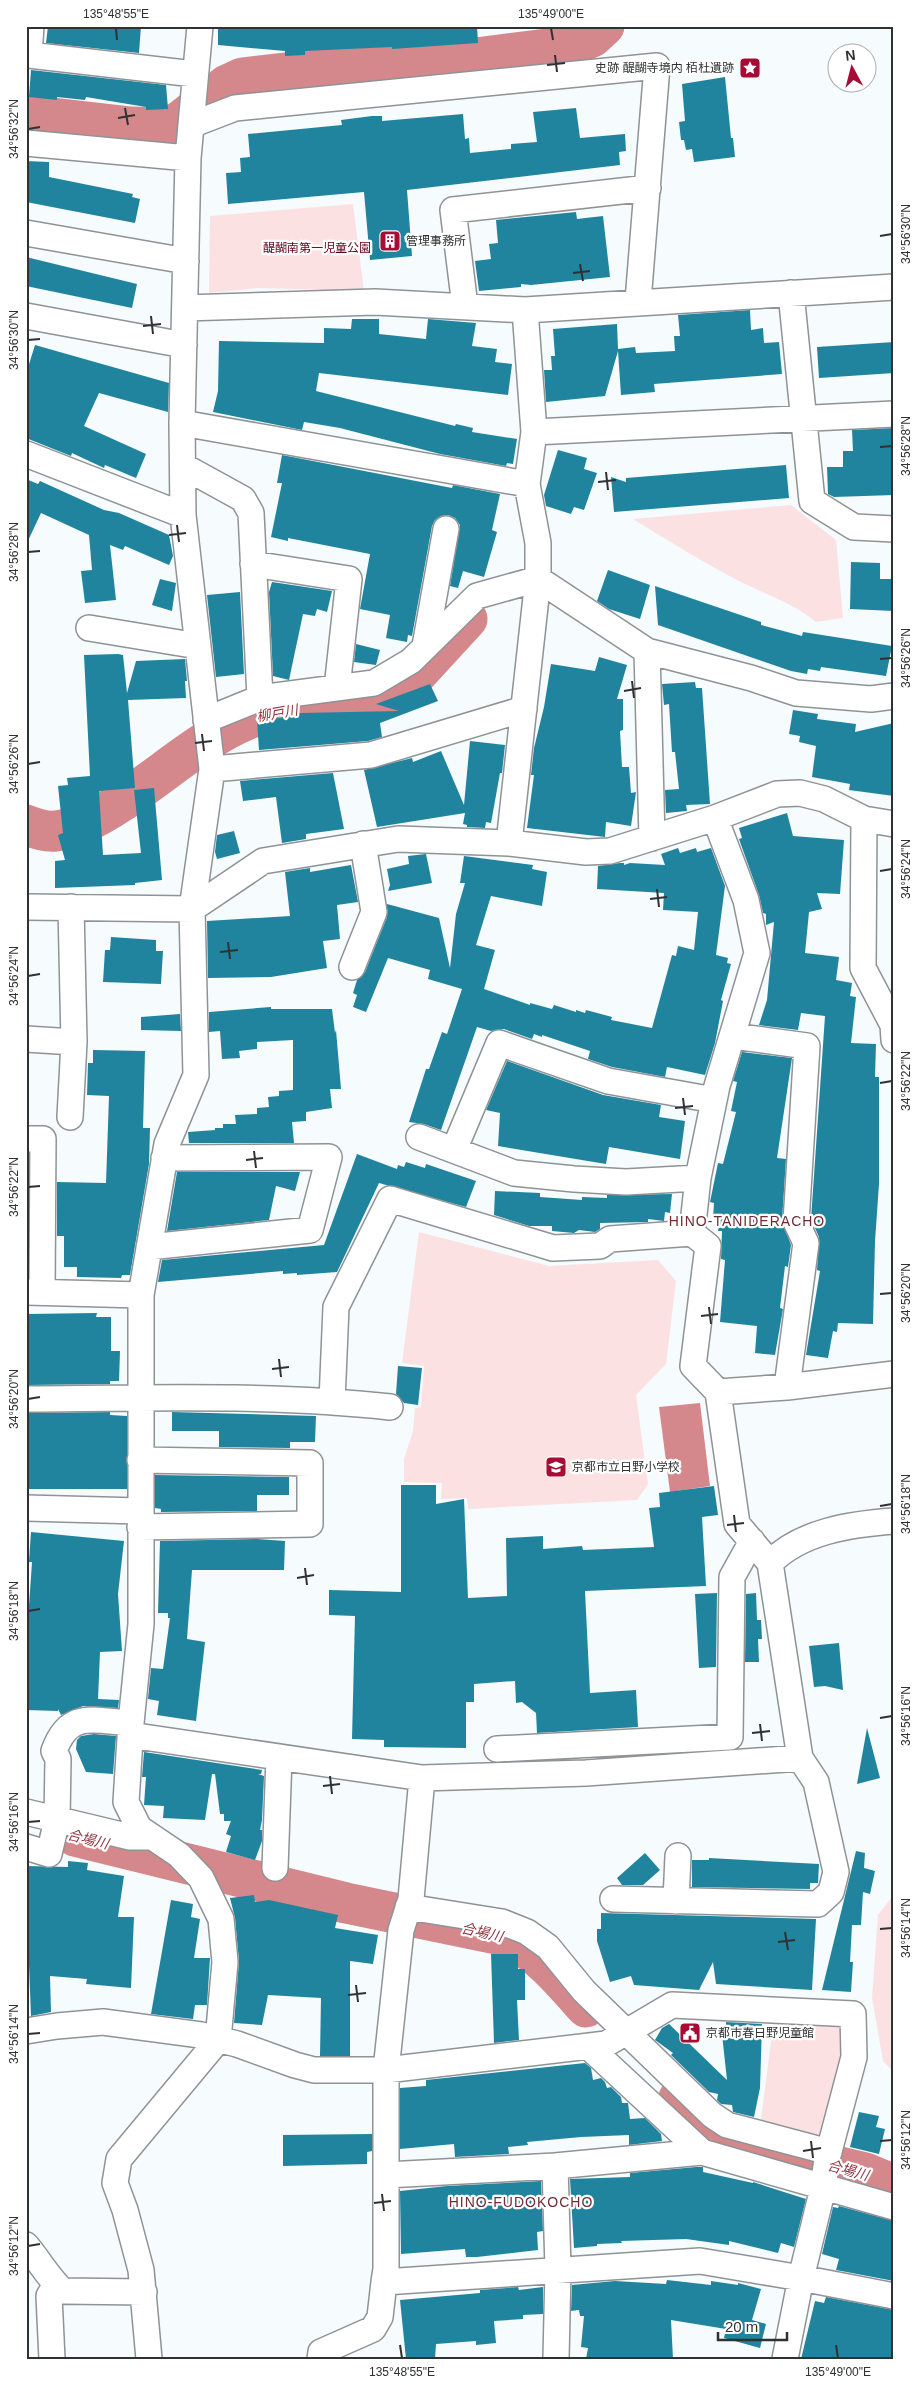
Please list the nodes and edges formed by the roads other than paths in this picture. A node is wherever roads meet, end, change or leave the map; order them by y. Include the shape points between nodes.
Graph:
1 (200, 26) edge
2 (29, 39) edge
3 (194, 75) junction
4 (191, 124) junction
5 (26, 144) edge
6 (188, 158) junction
7 (648, 188) junction
8 (26, 233) edge
9 (186, 261) junction
10 (894, 287) edge
11 (791, 293) junction
12 (638, 301) junction
13 (465, 306) junction
14 (185, 308) junction
15 (525, 310) junction
16 (26, 316) edge
17 (184, 345) junction
18 (894, 414) edge
19 (803, 418) junction
20 (182, 423) junction
21 (534, 432) junction
22 (26, 454) edge
23 (183, 466) junction
24 (527, 484) junction
25 (183, 516) junction
26 (446, 529) dead end
27 (894, 529) edge
28 (254, 564) junction
29 (538, 579) junction
30 (89, 628) dead end
31 (198, 646) junction
32 (426, 646) junction
33 (647, 651) junction
34 (337, 688) junction
35 (894, 696) edge
36 (260, 698) junction
37 (524, 709) junction
38 (206, 720) junction
39 (212, 769) junction
40 (715, 818) junction
41 (864, 819) junction
42 (894, 824) edge
43 (652, 838) junction
44 (509, 843) junction
45 (363, 844) junction
46 (26, 907) edge
47 (72, 907) junction
48 (192, 909) junction
49 (352, 967) dead end
50 (732, 1036) junction
51 (26, 1039) edge
52 (894, 1040) edge
53 (74, 1042) junction
54 (714, 1100) junction
55 (70, 1117) dead end
56 (419, 1137) dead end
57 (26, 1139) edge
58 (454, 1150) junction
59 (164, 1158) junction
60 (698, 1178) junction
61 (34, 1206) edge
62 (692, 1233) junction
63 (149, 1247) junction
64 (34, 1292) edge
65 (141, 1295) junction
66 (894, 1374) edge
67 (787, 1387) junction
68 (718, 1392) junction
69 (140, 1398) junction
70 (26, 1399) edge
71 (332, 1401) junction
72 (390, 1408) dead end
73 (140, 1460) junction
74 (26, 1508) edge
75 (140, 1519) junction
76 (894, 1521) edge
77 (752, 1541) junction
78 (770, 1563) junction
79 (130, 1729) junction
80 (496, 1749) dead end
81 (279, 1757) junction
82 (800, 1758) junction
83 (422, 1778) junction
84 (26, 1812) edge
85 (56, 1827) junction
86 (150, 1837) junction
87 (26, 1847) edge
88 (678, 1856) dead end
89 (274, 1868) dead end
90 (613, 1899) dead end
91 (676, 1900) junction
92 (406, 1914) junction
93 (26, 2031) edge
94 (611, 2039) junction
95 (218, 2040) junction
96 (386, 2070) junction
97 (702, 2152) junction
98 (555, 2166) junction
99 (826, 2169) junction
100 (386, 2175) junction
101 (894, 2207) edge
102 (26, 2245) edge
103 (558, 2269) junction
104 (801, 2278) junction
105 (384, 2282) junction
106 (56, 2285) junction
107 (144, 2292) junction
108 (894, 2296) edge
109 (52, 2359) edge
110 (149, 2359) edge
111 (320, 2359) edge
112 (556, 2359) edge
113 (785, 2359) edge

1 - 3 street
2 - 3 street via 29,55
3 - 4 street
4 - 6 street
4 - 7 street via 235,108 657,66
5 - 6 street
6 - 9 street
7 - 12 street
7 - 13 street via 453,210
8 - 9 street
9 - 14 street
10 - 11 street
11 - 12 street
11 - 19 street
12 - 15 street
13 - 14 street via 375,302
13 - 15 street
14 - 17 street
15 - 21 street
16 - 17 street
17 - 20 street
18 - 19 street
19 - 21 street
19 - 27 street via 812,501 854,527
20 - 23 street
20 - 24 street
21 - 24 street
22 - 25 street
23 - 25 street
23 - 28 street via 243,499 251,512
24 - 29 street via 538,543
25 - 31 street
26 - 32 street
28 - 34 street via 350,579
28 - 36 street
29 - 32 street via 477,596
29 - 33 street
29 - 37 street
30 - 31 street
31 - 38 street
32 - 34 street via 411,660 374,683
33 - 35 street via 796,692 871,698
33 - 43 street
34 - 36 street
36 - 38 street
37 - 39 street via 371,755
37 - 44 street
38 - 39 street
39 - 48 street
40 - 41 street via 778,794 800,793 824,799
40 - 43 street
40 - 50 street via 746,900 757,953
41 - 42 street
41 - 52 street via 863,968 892,1025
43 - 44 street via 610,851 586,852
44 - 45 street via 398,839
45 - 48 street via 263,861
45 - 49 street via 374,912
46 - 47 street
47 - 48 street
47 - 53 street
48 - 59 street via 196,1075 166,1144
50 - 54 street
50 - 67 street via 808,1046 796,1222 806,1244
51 - 53 street
53 - 55 street
54 - 58 street via 608,1081 499,1043
54 - 60 street
56 - 58 street
57 - 61 street via 42,1139
58 - 60 street via 514,1173 626,1182
59 - 63 street
59 - 63 street via 329,1157 310,1230
60 - 62 street
61 - 64 street
62 - 68 street via 708,1246 693,1366
62 - 71 street via 610,1239 600,1246 553,1248 390,1199 336,1307
63 - 65 street
64 - 65 street
65 - 69 street
66 - 67 street
67 - 68 street
68 - 77 street via 737,1524
69 - 70 street
69 - 71 street
69 - 73 street
71 - 72 street
73 - 75 street
73 - 75 street via 310,1463 310,1524
74 - 75 street
75 - 79 street via 141,1624
76 - 78 street via 856,1524 799,1541
77 - 78 street
77 - 80 street via 732,1577 730,1737
78 - 82 street
79 - 81 street
79 - 85 street via 78,1720 61,1733 54,1751 58,1759
79 - 86 street via 126,1802 139,1828
81 - 83 street
81 - 89 street
82 - 83 street via 586,1773
82 - 91 street via 816,1782 836,1872 831,1892 818,1904
83 - 92 street
84 - 85 street
85 - 86 street
85 - 87 street via 49,1854
86 - 95 street via 179,1855 201,1878 221,1919 225,1962
88 - 91 street
90 - 91 street
92 - 94 street via 502,1922 527,1932 548,1947 584,1991
92 - 96 street
93 - 95 street via 103,2022
94 - 96 street
94 - 97 street
94 - 99 street via 727,2125
94 - 99 street via 672,2005 853,2014 854,2057
95 - 96 street via 314,2070
95 - 107 street via 119,2159 115,2183 125,2210
96 - 100 street
97 - 98 street
97 - 99 street
98 - 100 street
98 - 103 street
99 - 101 street
99 - 104 street
100 - 105 street
102 - 106 street
103 - 104 street via 700,2261
103 - 105 street
103 - 112 street
104 - 108 street
104 - 113 street
105 - 111 street via 380,2317 372,2329 321,2352
106 - 107 street via 63,2290
106 - 109 street via 49,2296
107 - 110 street

